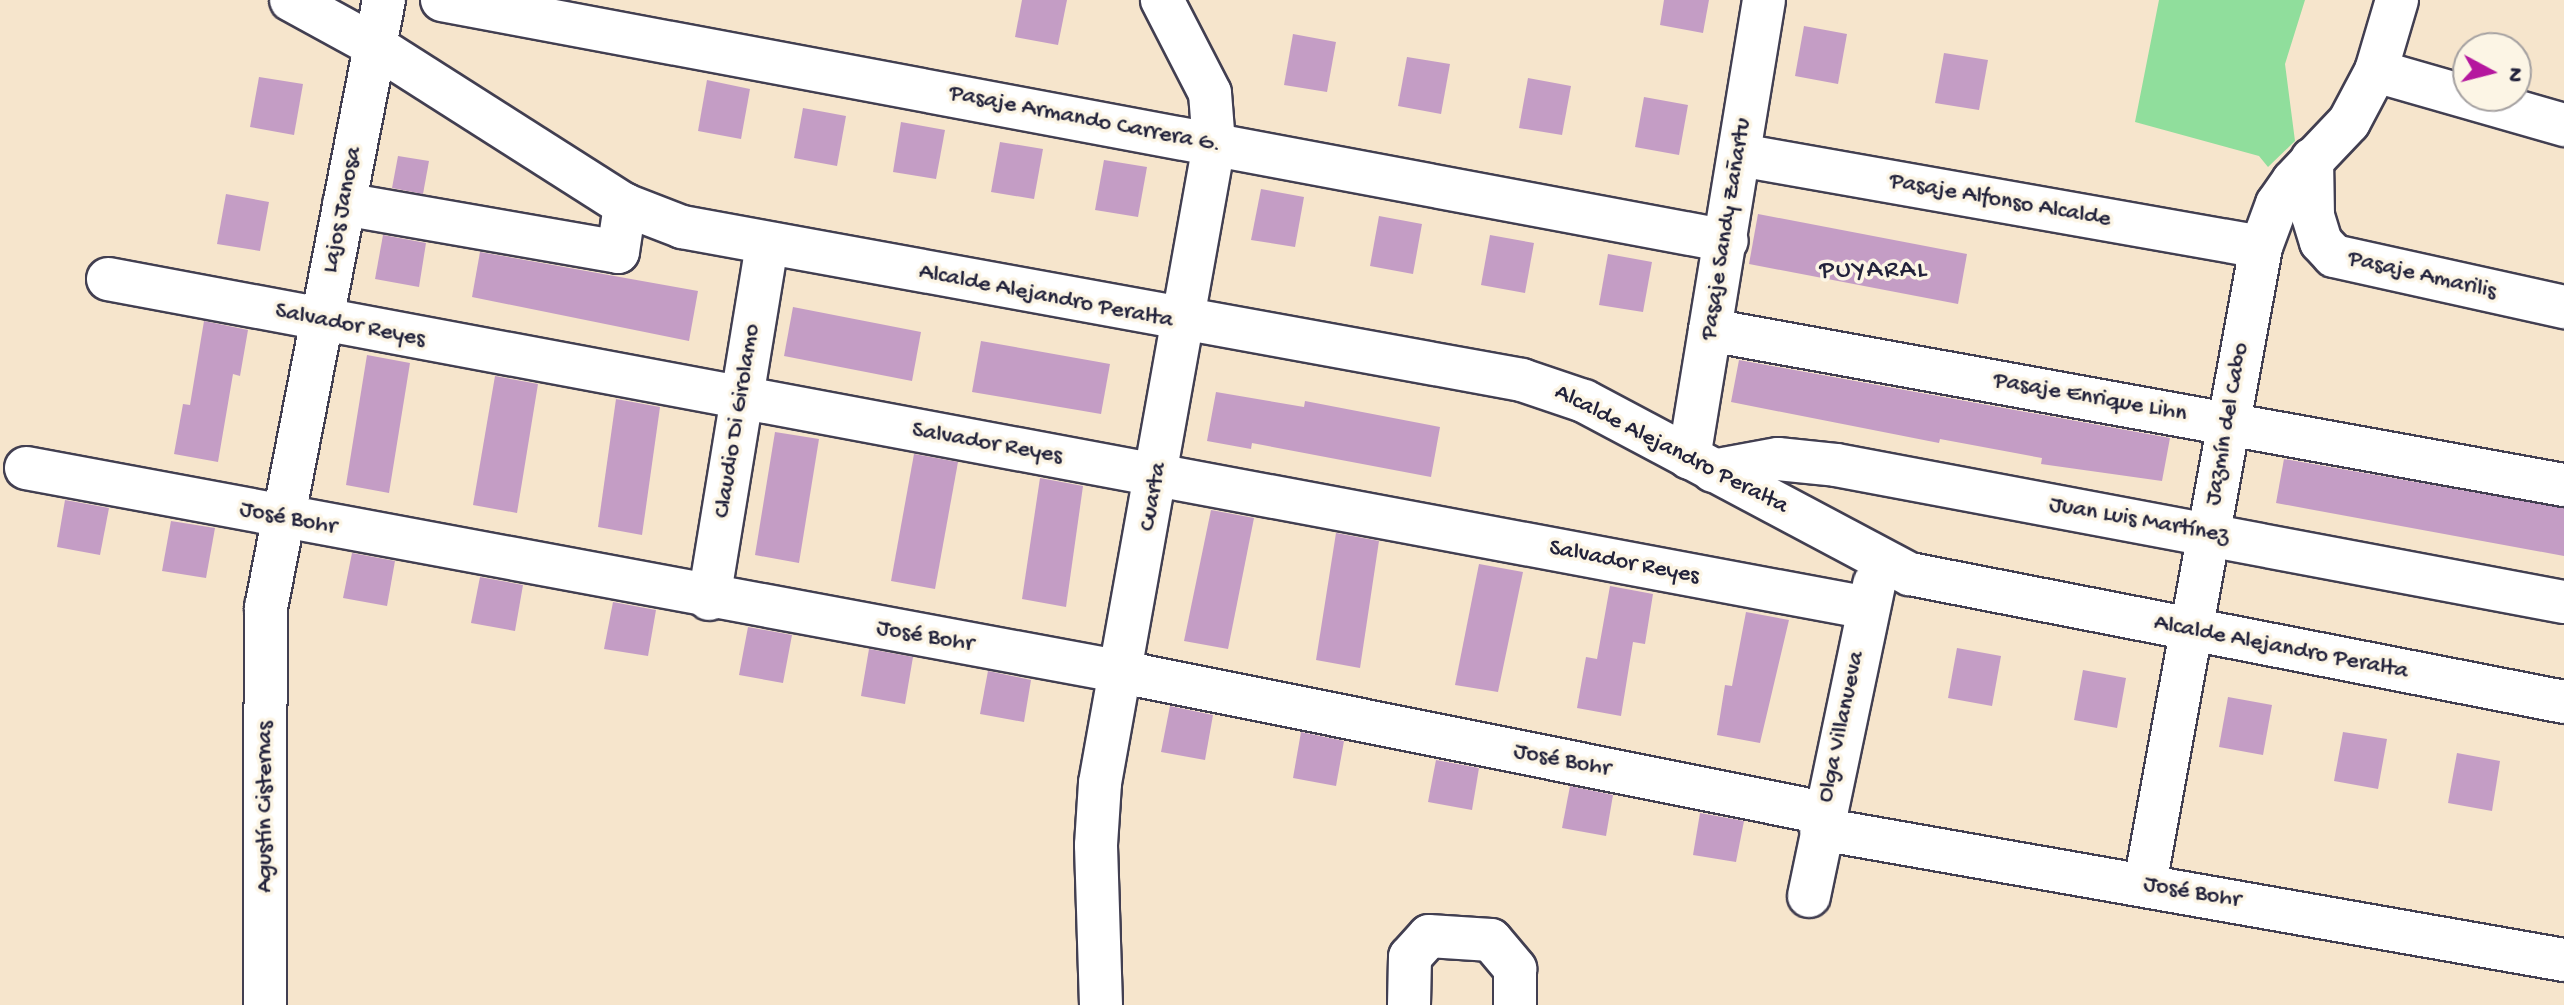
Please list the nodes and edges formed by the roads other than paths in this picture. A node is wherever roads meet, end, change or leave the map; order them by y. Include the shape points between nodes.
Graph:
1 (291, 0) edge
2 (384, 0) edge
3 (442, 0) edge
4 (1162, 0) edge
5 (1764, 0) edge
6 (2397, 0) edge
7 (375, 46) junction
8 (2376, 71) junction
9 (2564, 125) edge
10 (1214, 144) junction
11 (1740, 155) junction
12 (2312, 159) junction
13 (344, 204) junction
14 (625, 205) junction
15 (1727, 241) junction
16 (767, 244) junction
17 (2261, 247) junction
18 (108, 279) dead end
19 (2564, 307) edge
20 (323, 322) junction
21 (1184, 323) junction
22 (1710, 330) junction
23 (741, 399) junction
24 (2228, 422) junction
25 (1701, 464) junction
26 (26, 468) dead end
27 (1159, 475) junction
28 (2564, 485) edge
29 (285, 518) junction
30 (2209, 533) junction
31 (1882, 560) junction
32 (709, 599) junction
33 (2564, 602) edge
34 (266, 608) joint
35 (1867, 608) junction
36 (2191, 632) junction
37 (1122, 672) junction
38 (2564, 702) edge
39 (1822, 821) junction
40 (2145, 884) junction
41 (1809, 896) dead end
42 (2564, 960) edge
43 (265, 1005) edge
44 (1101, 1005) edge
45 (1409, 1005) edge
46 (1515, 1005) edge

1 - 7 street, Alcalde Alejandro Peralta
2 - 7 street, Lajos Janosa
3 - 10 street, Pasaje Armando Carrera G.
4 - 10 street, Cuarta via 1210,93
5 - 11 street, Pasaje Sandy Zañartu
6 - 8 street, Jazmín del Cabo
7 - 13 street, Lajos Janosa
7 - 14 street, Alcalde Alejandro Peralta
8 - 9 street
8 - 12 street, Jazmín del Cabo via 2349,122
10 - 15 street, Pasaje Armando Carrera G.
10 - 21 street, Cuarta
11 - 15 street, Pasaje Sandy Zañartu
11 - 17 street, Pasaje Alfonso Alcalde
12 - 17 street, Jazmín del Cabo via 2277,204
12 - 19 street, Pasaje Amarilis via 2313,216 2321,242 2334,256
13 - 14 street via 618,252
13 - 20 street, Lajos Janosa
14 - 16 street, Alcalde Alejandro Peralta via 682,227
15 - 22 street, Pasaje Sandy Zañartu
16 - 21 street, Alcalde Alejandro Peralta
16 - 23 street, Claudio Di Girolamo
17 - 24 street, Jazmín del Cabo
18 - 20 street, Salvador Reyes
20 - 23 street, Salvador Reyes
20 - 29 street, Lajos Janosa
21 - 25 street, Alcalde Alejandro Peralta via 1554,388
21 - 27 street, Cuarta
22 - 24 street, Pasaje Enrique Lihn
22 - 25 street, Pasaje Sandy Zañartu
23 - 27 street, Salvador Reyes
23 - 32 street, Claudio Di Girolamo
24 - 28 street, Pasaje Enrique Lihn
24 - 30 street, Jazmín del Cabo
25 - 30 street, Juan Luis Martínez via 1778,459 1836,465
25 - 31 street, Alcalde Alejandro Peralta
26 - 29 street, José Bohr
27 - 35 street, Salvador Reyes
27 - 37 street, Cuarta
29 - 32 street, José Bohr
29 - 34 street, Lajos Janosa
30 - 33 street, Juan Luis Martínez
30 - 36 street, Jazmín del Cabo
31 - 35 street, Olga Villanueva
31 - 36 street, Alcalde Alejandro Peralta via 1955,585
32 - 37 street, José Bohr
34 - 43 street, Agustín Cisternas
35 - 39 street, Olga Villanueva
36 - 38 street, Alcalde Alejandro Peralta
36 - 40 street, Jazmín del Cabo
37 - 39 street, José Bohr
37 - 44 street, Cuarta via 1100,783 1096,845
39 - 40 street, José Bohr
39 - 41 street, Olga Villanueva
40 - 42 street, José Bohr
45 - 46 street via 1410,957 1429,936 1491,940 1515,969

